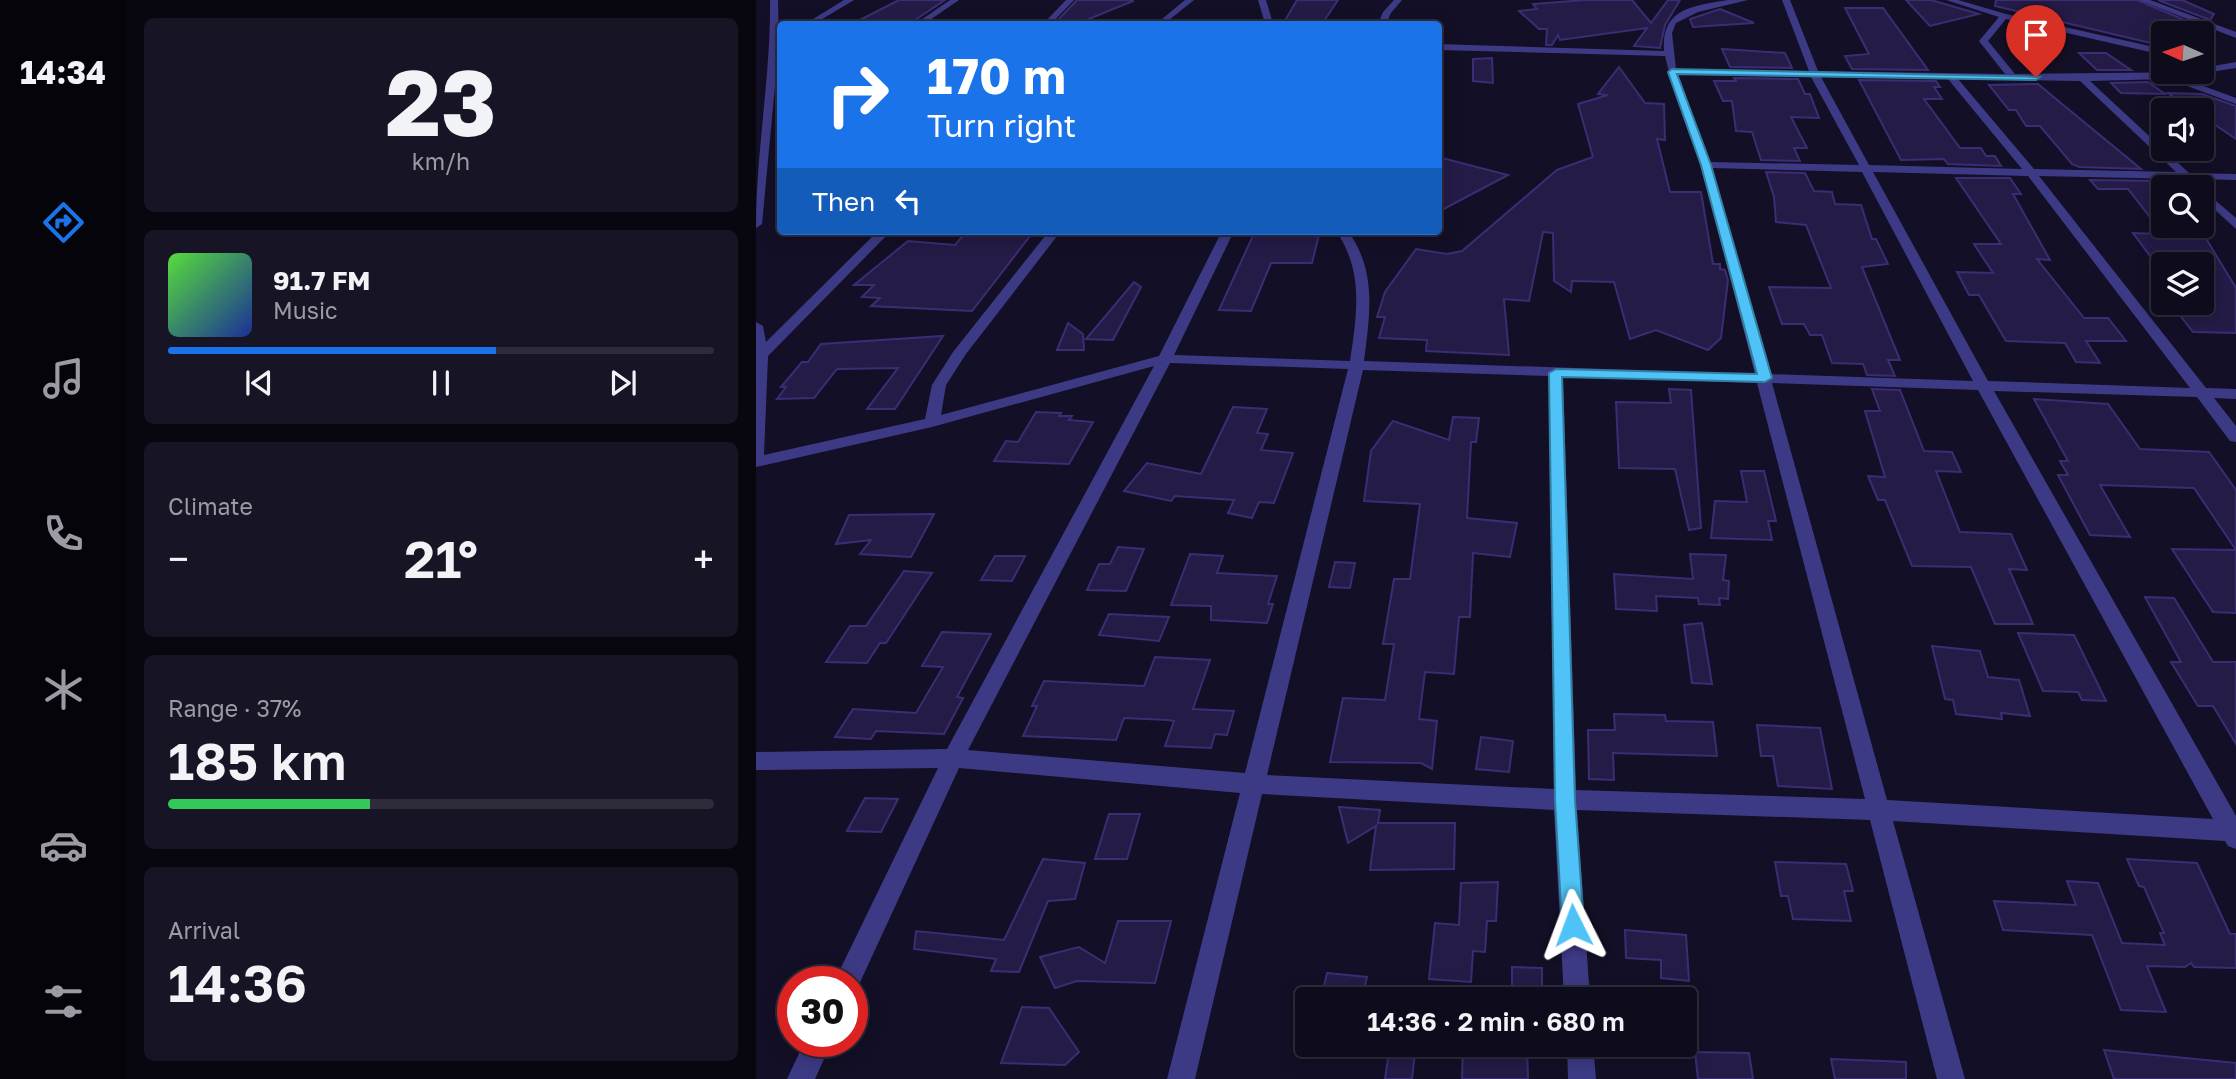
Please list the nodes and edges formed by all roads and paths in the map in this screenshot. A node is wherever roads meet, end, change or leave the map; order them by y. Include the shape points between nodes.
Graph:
1 (774, 0) edge
2 (850, 0) edge
3 (955, 0) edge
4 (1070, 0) edge
5 (1190, 0) edge
6 (1262, 0) edge
7 (1398, 0) edge
8 (1744, 0) edge
9 (1786, 0) edge
10 (1950, 0) edge
11 (2143, 0) edge
12 (1720, 2) edge
13 (1969, 3) edge
14 (2004, 16) junction
15 (814, 21) edge
16 (924, 21) edge
17 (1050, 21) edge
18 (1164, 21) edge
19 (1267, 21) edge
20 (1383, 21) edge
21 (777, 25) edge
22 (2236, 35) edge
23 (1442, 47) edge
24 (2151, 49) edge
25 (777, 52) edge
26 (1670, 54) junction
27 (2214, 60) edge
28 (2236, 64) edge
29 (2214, 69) edge
30 (1672, 72) junction
31 (1814, 73) junction
32 (1950, 75) junction
33 (2151, 76) edge
34 (2012, 77) junction
35 (2082, 78) junction
36 (771, 84) junction
37 (2190, 84) edge
38 (756, 86) edge
39 (2236, 101) edge
40 (765, 140) junction
41 (777, 140) edge
42 (1706, 165) junction
43 (1869, 170) junction
44 (2032, 174) junction
45 (2185, 175) edge
46 (2151, 176) edge
47 (2214, 177) edge
48 (2236, 177) edge
49 (2214, 204) edge
50 (756, 224) edge
51 (2236, 225) edge
52 (881, 235) edge
53 (1052, 235) edge
54 (1226, 235) edge
55 (1344, 235) edge
56 (756, 326) edge
57 (761, 355) junction
58 (1165, 359) junction
59 (1357, 363) junction
60 (1556, 373) junction
61 (1765, 378) junction
62 (1983, 385) junction
63 (2201, 393) junction
64 (2236, 394) edge
65 (932, 422) junction
66 (2236, 437) edge
67 (756, 455) edge
68 (756, 462) edge
69 (953, 758) junction
70 (756, 761) edge
71 (1255, 784) junction
72 (1565, 800) junction
73 (1878, 810) junction
74 (2235, 833) edge
75 (855, 966) edge
76 (1576, 987) edge
77 (811, 1057) edge
78 (1581, 1057) edge
79 (801, 1079) edge
80 (1181, 1079) edge
81 (1582, 1079) edge
82 (1951, 1079) edge

1 - 21 street
2 - 15 street
3 - 16 street
4 - 17 street
5 - 18 street
6 - 19 street
7 - 20 street
8 - 12 street
9 - 31 street
10 - 13 street
11 - 22 street
12 - 26 street via 1674,20 1668,29
13 - 14 street
14 - 24 street
14 - 34 street via 1983,41
23 - 26 street
25 - 36 street
26 - 30 street
27 - 28 street
28 - 29 street
30 - 31 street
30 - 42 street
31 - 32 street
31 - 43 street
32 - 34 street
32 - 44 street
33 - 35 street
34 - 35 street
35 - 45 street
36 - 38 street
36 - 40 street
37 - 39 street
40 - 41 street
40 - 50 street
42 - 43 street
42 - 61 street
43 - 44 street
43 - 62 street
44 - 46 street
44 - 63 street
47 - 48 street
49 - 51 street
52 - 57 street
53 - 65 street via 960,352 940,385
54 - 58 street
55 - 59 street via 1366,291
56 - 57 street
57 - 67 street
58 - 59 street
58 - 65 street
58 - 69 street
59 - 60 street
59 - 71 street
60 - 61 street
60 - 72 street
61 - 62 street
61 - 73 street
62 - 63 street
62 - 74 street
63 - 64 street
63 - 66 street
65 - 68 street
69 - 70 street
69 - 71 street
69 - 75 street
71 - 72 street
71 - 80 street
72 - 73 street
72 - 76 street
73 - 74 street
73 - 82 street
77 - 79 street
78 - 81 street

